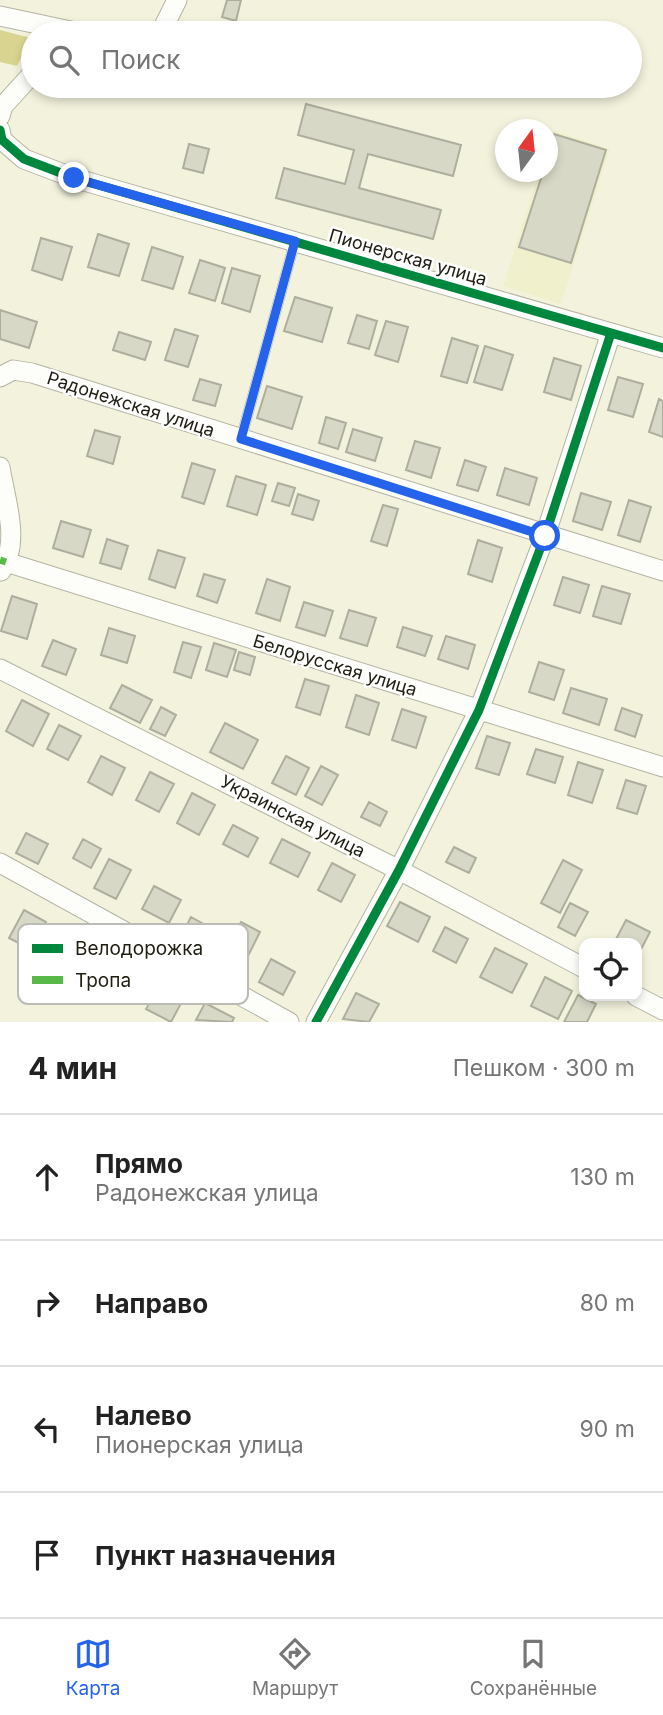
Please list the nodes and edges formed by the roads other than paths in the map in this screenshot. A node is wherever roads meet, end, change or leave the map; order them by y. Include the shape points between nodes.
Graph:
1 (177, 0) edge
2 (0, 16) edge
3 (166, 21) edge
4 (21, 22) edge
5 (21, 86) edge
6 (0, 116) edge
7 (0, 131) edge
8 (295, 241) junction
9 (611, 332) junction
10 (663, 348) edge
11 (0, 377) edge
12 (241, 439) junction
13 (0, 467) edge
14 (545, 536) junction
15 (3, 567) edge
16 (663, 571) edge
17 (0, 668) edge
18 (479, 710) junction
19 (663, 767) edge
20 (0, 863) edge
21 (399, 870) junction
22 (111, 924) edge
23 (579, 965) edge
24 (248, 999) edge
25 (642, 999) edge
26 (663, 1010) edge
27 (289, 1022) edge
28 (316, 1022) edge

1 - 3 street
2 - 4 street
5 - 6 street
7 - 8 street, Пионерская улица via 2,140 24,159 74,178
8 - 9 street, Пионерская улица
8 - 12 lane
9 - 10 street, Пионерская улица
9 - 14 street
11 - 12 street, Радонежская улица via 13,370 32,373
12 - 14 street, Радонежская улица
13 - 15 street via 11,534
14 - 16 street, Радонежская улица
14 - 18 street
15 - 18 street, Белорусская улица
17 - 21 street, Украинская улица
18 - 19 street, Белорусская улица
18 - 21 street
20 - 22 street
21 - 23 street, Украинская улица
21 - 28 street
24 - 27 street
25 - 26 street

